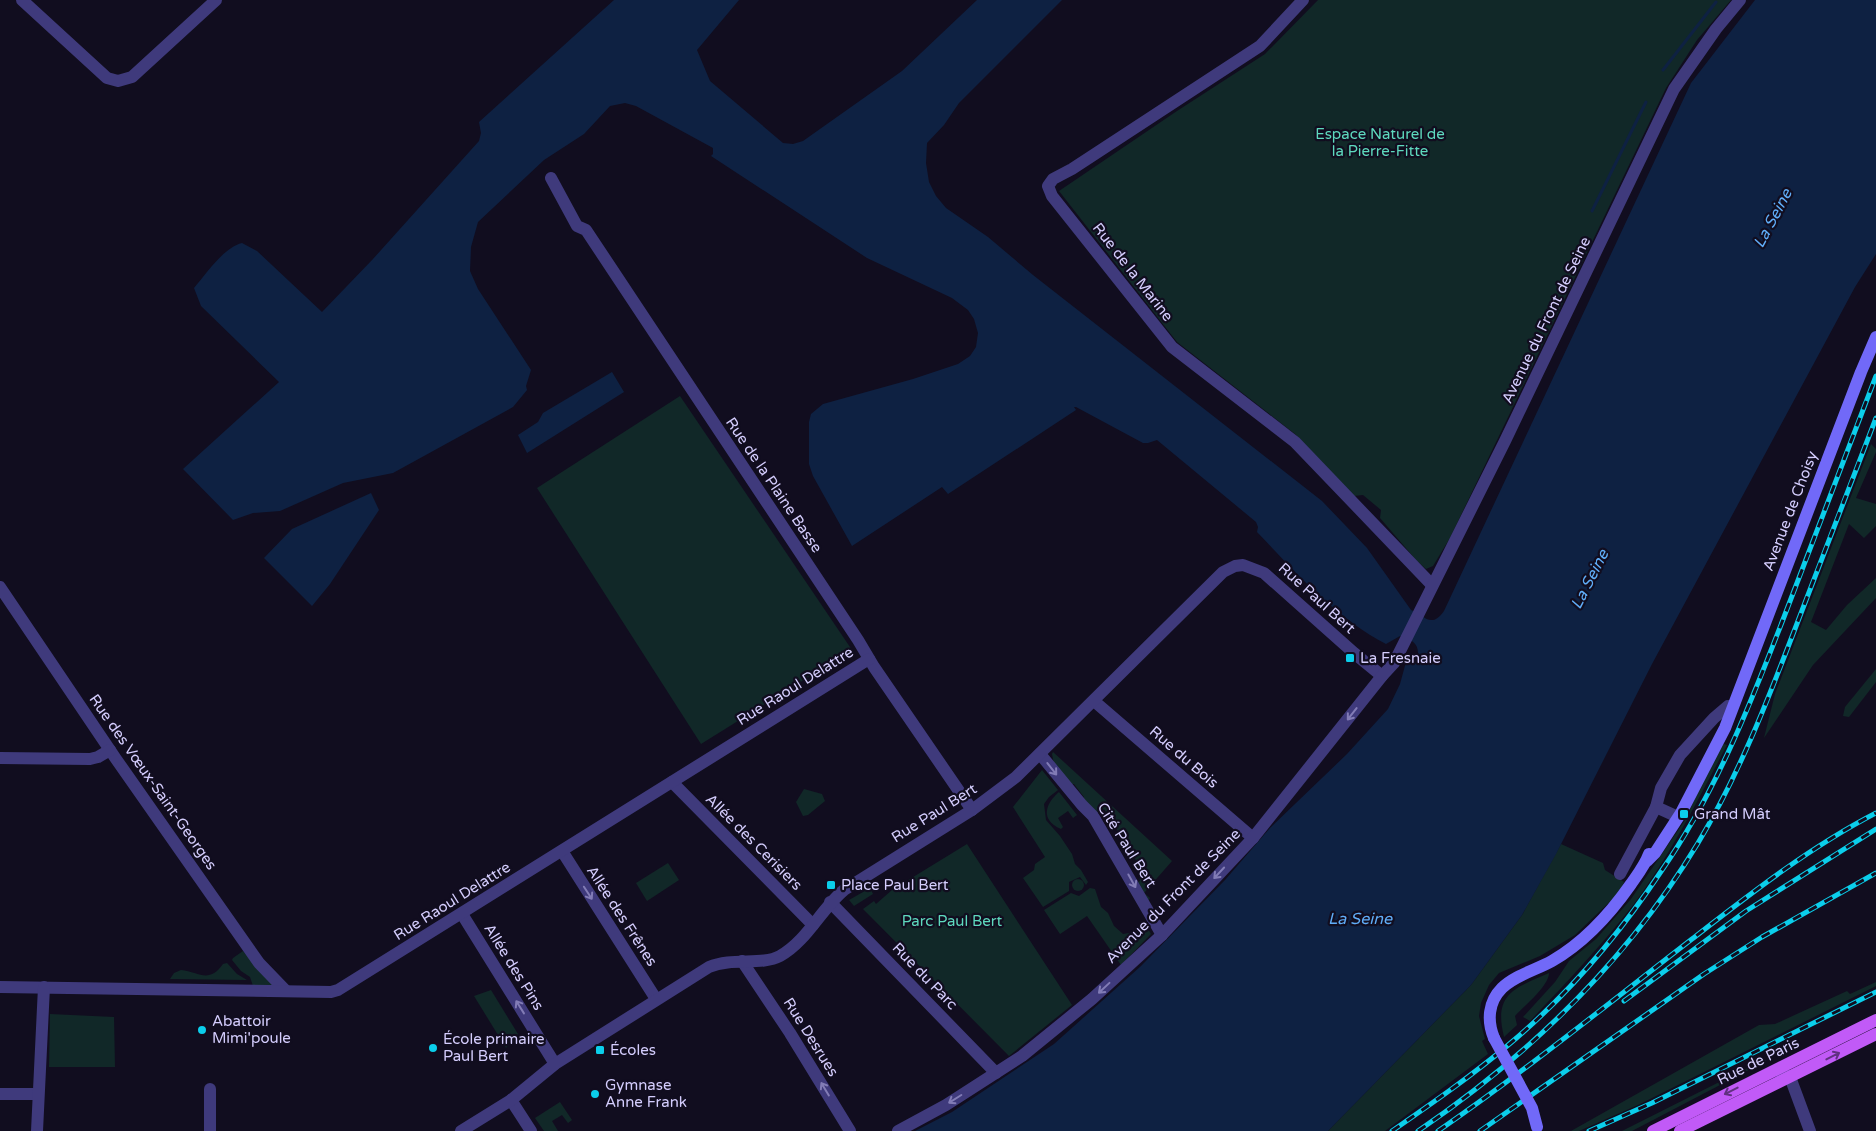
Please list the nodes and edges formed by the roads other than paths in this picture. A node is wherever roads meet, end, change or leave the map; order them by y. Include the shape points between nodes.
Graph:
1 (22, 0) edge
2 (216, 0) edge
3 (1303, 0) edge
4 (1740, 0) edge
5 (552, 178) dead end
6 (1876, 337) edge
7 (1432, 585) junction
8 (0, 587) edge
9 (869, 659) junction
10 (1382, 676) junction
11 (1094, 701) junction
12 (1732, 702) junction
13 (110, 750) junction
14 (1040, 754) junction
15 (0, 758) edge
16 (672, 782) junction
17 (1656, 807) junction
18 (972, 810) junction
19 (1676, 815) junction
20 (1253, 838) junction
21 (562, 851) junction
22 (1620, 874) dead end
23 (830, 902) junction
24 (462, 914) junction
25 (812, 925) junction
26 (1162, 934) junction
27 (742, 961) junction
28 (0, 987) edge
29 (44, 987) junction
30 (286, 991) junction
31 (656, 999) junction
32 (1876, 1020) edge
33 (1876, 1034) edge
34 (1804, 1056) junction
35 (555, 1064) junction
36 (1774, 1069) junction
37 (996, 1073) junction
38 (1790, 1078) junction
39 (210, 1089) dead end
40 (0, 1094) edge
41 (37, 1094) junction
42 (511, 1100) junction
43 (1537, 1129) edge
44 (37, 1131) edge
45 (210, 1131) edge
46 (461, 1131) edge
47 (530, 1131) edge
48 (850, 1131) edge
49 (898, 1131) edge
50 (1653, 1131) edge
51 (1680, 1131) edge
52 (1810, 1131) edge

1 - 2 street via 107,78 118,81 132,76
3 - 7 street, Rue de la Marine via 1260,46 1053,179 1048,186 1052,196 1172,347 1295,442
4 - 7 street, Avenue du Front de Seine via 1674,89
5 - 9 street, Rue de la Plaine Basse via 577,226 586,230
6 - 12 main road, Avenue de Choisy
7 - 10 street, Avenue du Front de Seine via 1394,663
8 - 13 street, Rue des Vœux-Saint-Georges
9 - 16 street, Rue Raoul Delattre
9 - 18 street, Rue de la Plaine Basse
10 - 11 street, Rue Paul Bert via 1264,573 1248,566 1235,566 1223,572
10 -> 20 street, Avenue du Front de Seine
11 - 14 street, Rue Paul Bert
11 - 20 street, Rue du Bois
12 - 17 street via 1680,755 1661,788
12 - 19 main road, Avenue de Choisy via 1733,708 1721,736
13 - 15 street via 90,759
13 - 30 street, Rue des Vœux-Saint-Georges via 259,963
14 - 18 street, Rue Paul Bert
14 -> 26 street, Cité Paul Bert via 1093,816
16 - 21 street, Rue Raoul Delattre
16 - 25 street, Allée des Cerisiers
17 - 19 street
17 - 22 street
18 - 23 street, Rue Paul Bert
19 - 43 main road, Avenue de Choisy, bridge via 1655,853 1590,933 1554,960 1512,980 1493,1000 1490,1025 1494,1038 1532,1108
20 -> 26 street, Avenue du Front de Seine
21 - 24 street, Rue Raoul Delattre
21 -> 31 street, Allée des Frênes
23 - 25 street, Rue Paul Bert
23 - 37 street, Rue du Parc
24 - 30 street, Rue Raoul Delattre via 345,987 331,992
35 -> 24 street, Allée des Pins
25 - 27 street, Rue Paul Bert via 801,940 780,956 762,961
26 -> 37 street, Avenue du Front de Seine via 1092,998 1022,1056
27 - 31 street, Rue Paul Bert via 709,967
48 -> 27 street, Rue Desrues
28 - 29 street, Rue Raoul Delattre
29 - 30 street, Rue Raoul Delattre
29 - 41 street
31 - 35 street, Rue Paul Bert
32 - 34 main road, Rue de Paris
38 -> 33 main road, Rue de Paris
34 - 36 main road, Rue de Paris
34 - 38 main road
35 - 42 street, Rue Paul Bert
36 - 38 street
36 -> 50 main road, Rue de Paris
37 -> 49 street, Avenue du Front de Seine
38 - 51 main road, Rue de Paris
38 - 52 street
39 - 45 street
40 - 41 street
41 - 44 street
42 - 46 street, Rue Paul Bert
42 - 47 street

